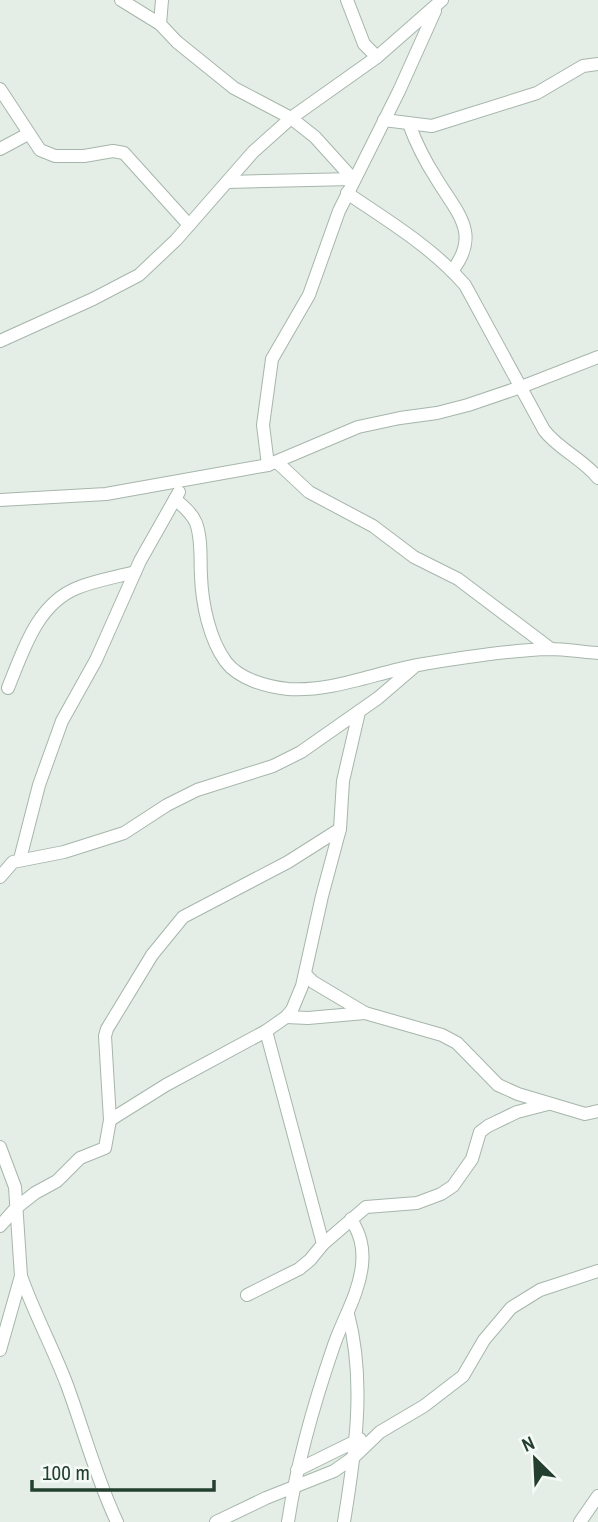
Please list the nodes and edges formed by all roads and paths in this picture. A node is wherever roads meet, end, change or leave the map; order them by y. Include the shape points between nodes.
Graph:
1 (121, 0) edge
2 (162, 0) edge
3 (347, 0) edge
4 (439, 3) edge
5 (160, 24) junction
6 (377, 58) junction
7 (598, 64) edge
8 (0, 89) edge
9 (291, 118) junction
10 (384, 120) junction
11 (409, 124) junction
12 (28, 134) junction
13 (0, 149) edge
14 (353, 179) junction
15 (227, 182) junction
16 (346, 193) junction
17 (189, 225) junction
18 (452, 271) junction
19 (0, 341) edge
20 (598, 357) edge
21 (521, 387) junction
22 (273, 464) junction
23 (186, 478) junction
24 (598, 478) edge
25 (175, 499) junction
26 (0, 500) edge
27 (135, 572) junction
28 (551, 649) junction
29 (598, 653) edge
30 (416, 666) junction
31 (8, 688) dead end
32 (359, 712) junction
33 (340, 829) junction
34 (20, 859) junction
35 (0, 877) edge
36 (305, 974) junction
37 (365, 1013) junction
38 (286, 1017) junction
39 (266, 1031) junction
40 (548, 1104) junction
41 (598, 1111) edge
42 (110, 1120) junction
43 (0, 1147) edge
44 (16, 1208) junction
45 (352, 1219) junction
46 (0, 1226) edge
47 (323, 1244) junction
48 (598, 1271) edge
49 (21, 1276) junction
50 (247, 1295) dead end
51 (348, 1314) junction
52 (0, 1350) edge
53 (380, 1432) junction
54 (355, 1441) junction
55 (355, 1457) junction
56 (297, 1470) junction
57 (294, 1486) junction
58 (598, 1496) edge
59 (117, 1522) edge
60 (216, 1522) edge
61 (288, 1522) edge
62 (344, 1522) edge
63 (580, 1522) edge

1 - 5 street
2 - 5 street
3 - 6 street via 364,44
4 - 6 street
4 - 10 street
5 - 9 street via 234,88
6 - 9 street
7 - 11 street via 583,66 537,93 467,117 432,126
8 - 12 street
9 - 14 street via 316,137
9 - 15 street
10 - 11 street
10 - 14 street
11 - 18 street via 417,147 465,226 465,255
12 - 13 street
12 - 17 street via 40,150 55,156 124,153
14 - 15 street
14 - 16 street
15 - 17 street
16 - 18 street
16 - 22 street via 309,295 272,359 263,425
17 - 19 street via 139,275
18 - 21 street via 465,285
20 - 21 street
21 - 22 street via 438,413 358,427
21 - 24 street via 550,439
22 - 23 street
22 - 28 street via 309,492 458,579
23 - 25 street
23 - 26 street via 106,494
25 - 27 street
25 - 30 street via 195,522 209,624 220,653 239,675 288,689 335,685
27 - 31 street via 77,588 57,599 31,634
27 - 34 street via 96,660 62,721
28 - 29 street
28 - 30 street
30 - 32 street
32 - 33 street via 342,781
32 - 34 street via 301,752 273,766 197,790 124,833 64,852
33 - 36 street
33 - 42 street via 288,862 190,912 152,954 105,1036
34 - 35 street
36 - 37 street
36 - 38 street
37 - 38 street
37 - 40 street via 442,1035 457,1043 498,1085
38 - 39 street
39 - 42 street
39 - 47 street
40 - 41 street via 585,1114
40 - 45 street via 517,1112 480,1132 472,1159 453,1186 441,1194 417,1203 366,1207
42 - 44 street via 103,1150 86,1154 57,1181
43 - 44 street via 15,1187
44 - 46 street
44 - 49 street
45 - 47 street
45 - 51 street via 362,1238 362,1265
47 - 50 street via 299,1269
48 - 53 street via 540,1290 510,1308 463,1376
49 - 52 street
49 - 59 street via 55,1353
51 - 54 street via 357,1356
51 - 56 street via 335,1342
53 - 54 street
53 - 55 street
54 - 55 street
54 - 56 street
55 - 57 street via 334,1471
55 - 62 street
56 - 57 street
57 - 60 street
57 - 61 street
58 - 63 street

